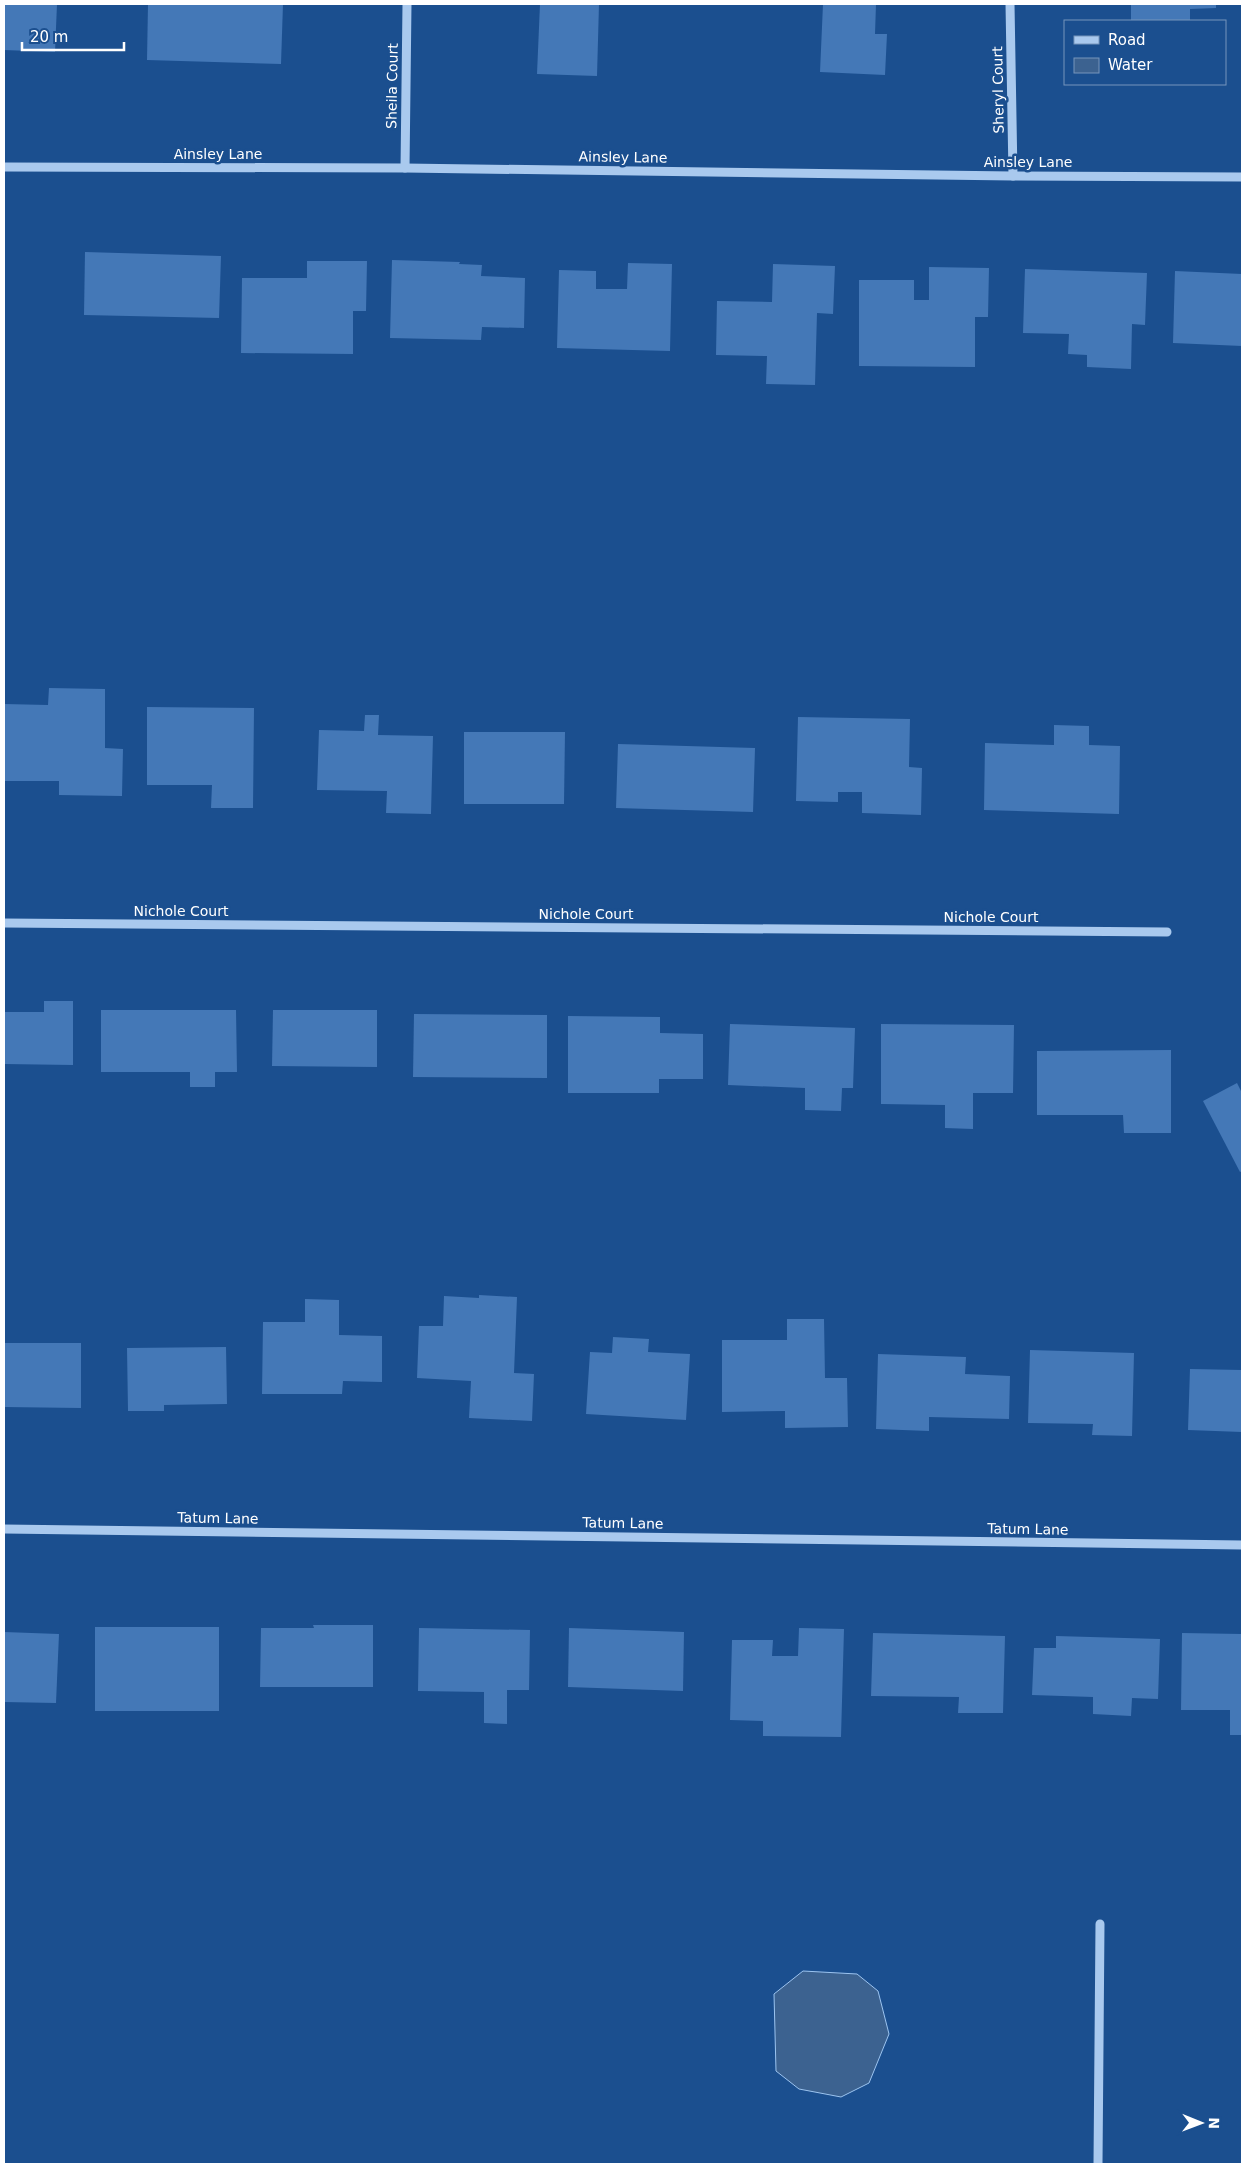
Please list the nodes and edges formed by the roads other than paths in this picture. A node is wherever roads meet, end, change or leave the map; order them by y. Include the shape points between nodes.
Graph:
1 (407, 4) edge
2 (1010, 4) edge
3 (4, 167) edge
4 (405, 168) junction
5 (1013, 176) junction
6 (1242, 177) edge
7 (4, 924) edge
8 (1168, 932) dead end
9 (4, 1529) edge
10 (1242, 1546) edge
11 (1100, 1924) dead end
12 (1098, 2164) edge

1 - 4 street, Sheila Court
2 - 5 street, Sheryl Court
3 - 4 street, Ainsley Lane
4 - 5 street, Ainsley Lane
5 - 6 street, Ainsley Lane
7 - 8 street, Nichole Court
9 - 10 street, Tatum Lane
11 - 12 street

